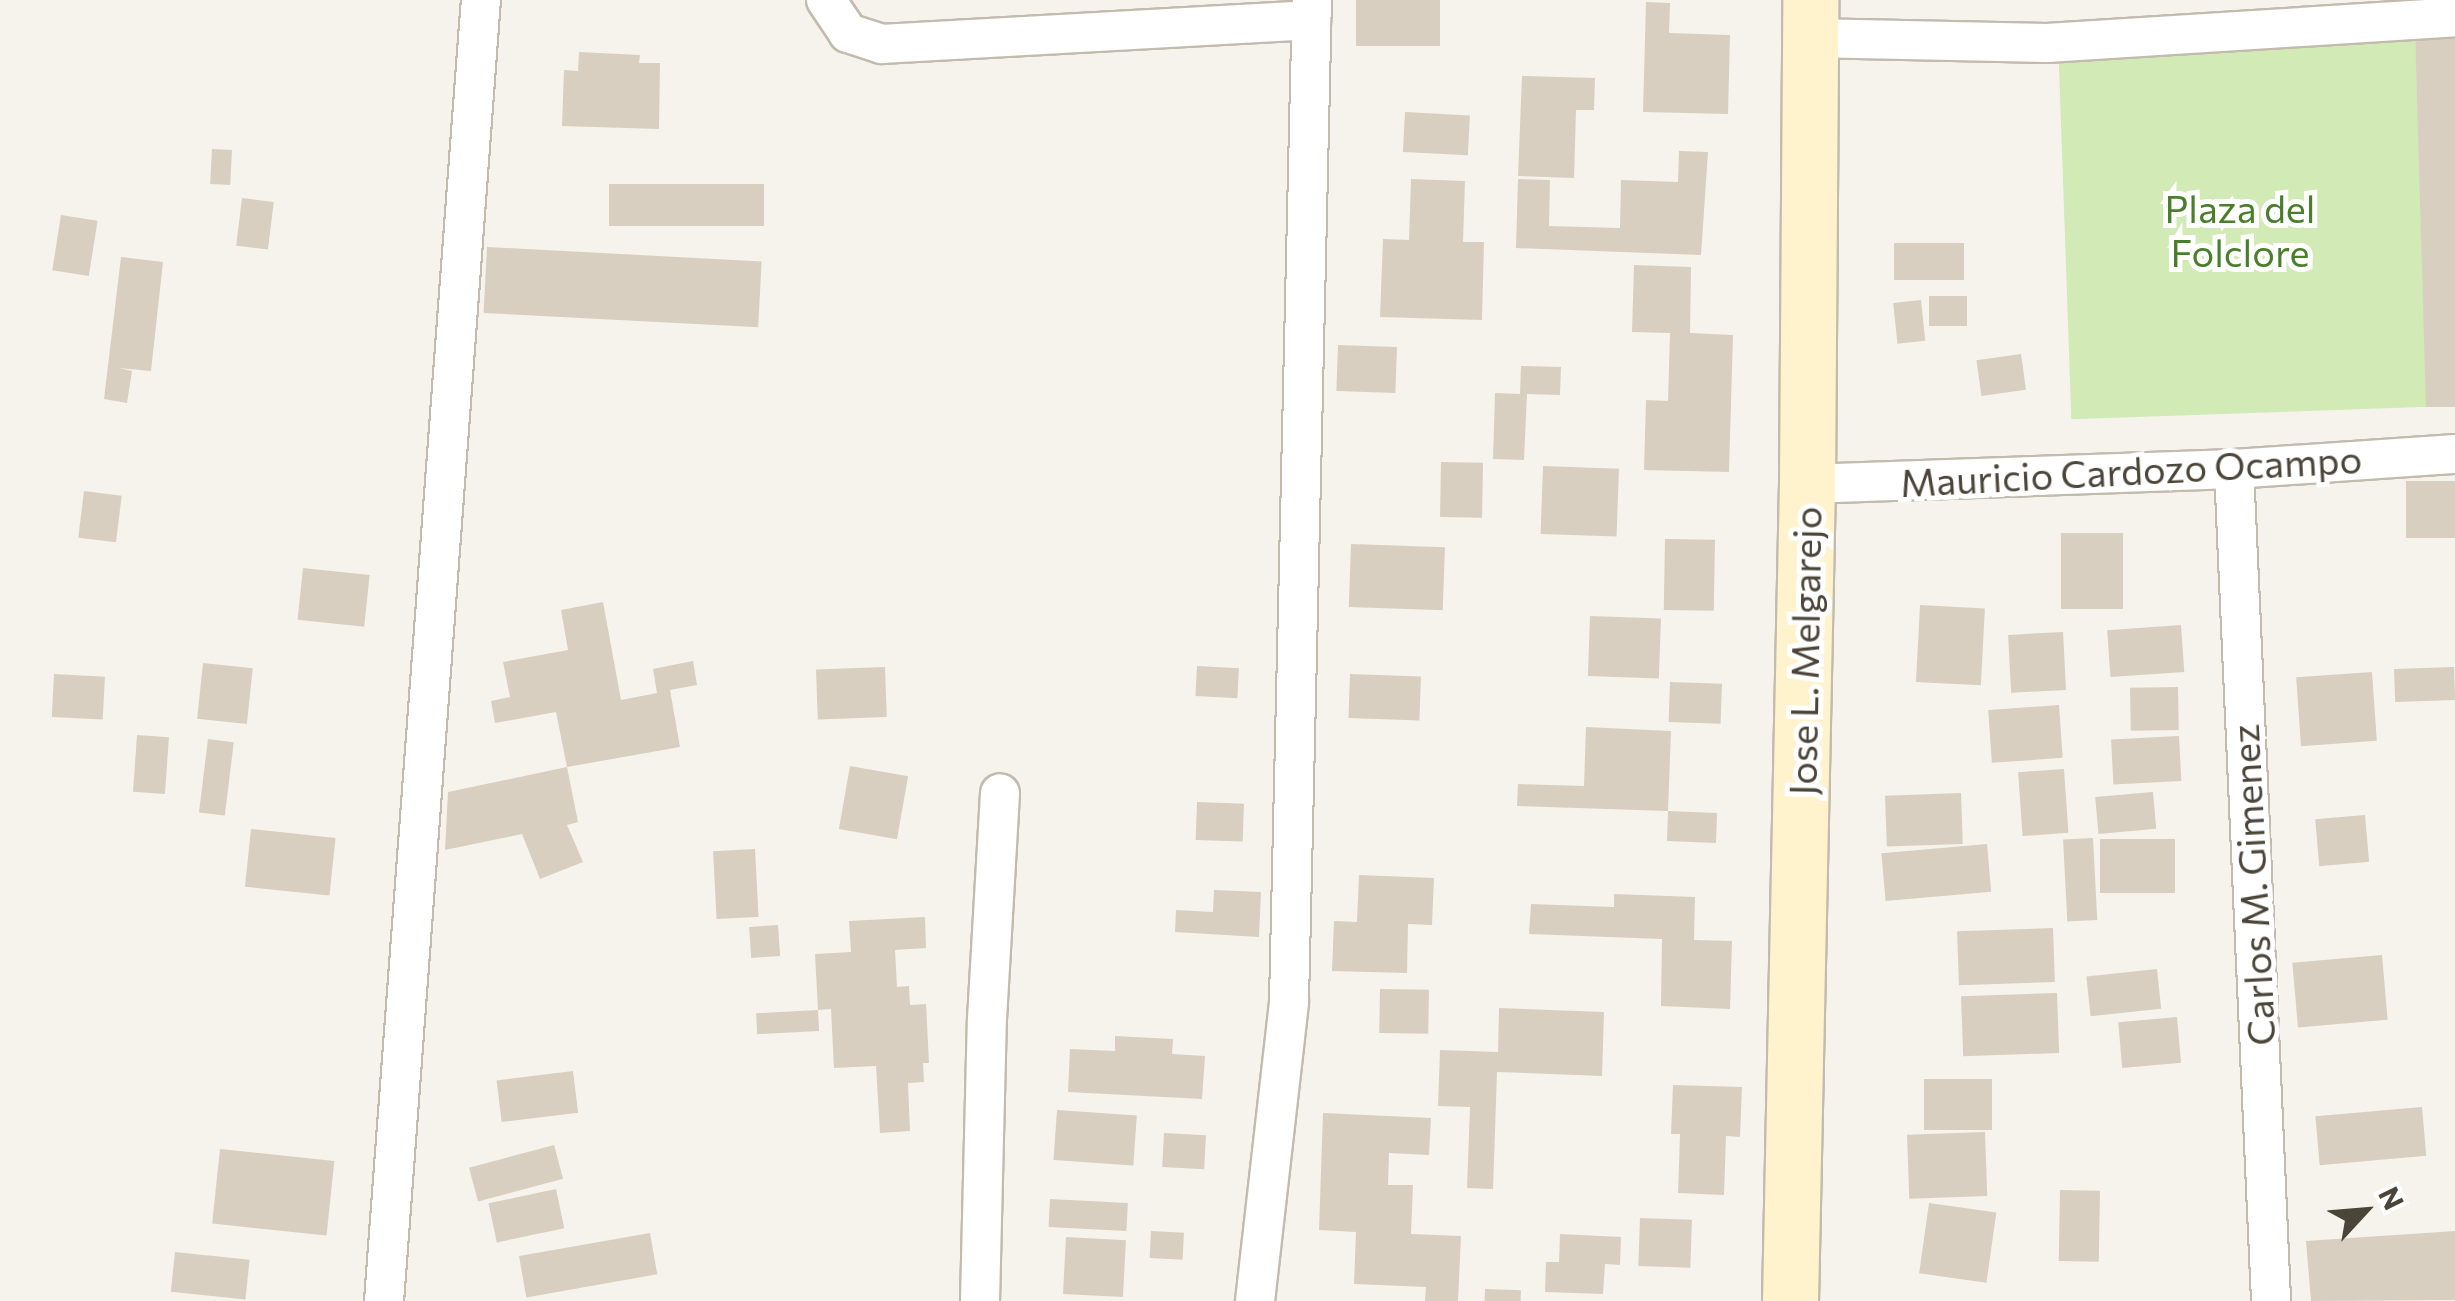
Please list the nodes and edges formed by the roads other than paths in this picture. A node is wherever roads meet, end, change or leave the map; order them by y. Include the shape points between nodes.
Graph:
1 (481, 0) edge
2 (826, 0) edge
3 (1311, 10) edge
4 (2455, 17) edge
5 (1810, 19) edge
6 (2455, 454) edge
7 (2234, 469) junction
8 (1807, 484) junction
9 (1000, 793) dead end
10 (384, 1301) edge
11 (980, 1301) edge
12 (1255, 1301) edge
13 (1790, 1301) edge
14 (2270, 1301) edge

1 - 10 street
2 - 3 street via 848,32 882,44
3 - 12 street via 1289,1002
4 - 5 street via 2047,44
5 - 8 street, Jose L. Melgarejo
6 - 7 street, Mauricio Cardozo Ocampo
7 - 8 street, Mauricio Cardozo Ocampo
7 - 14 street, Carlos M. Gimenez
8 - 13 street, Jose L. Melgarejo
9 - 11 street

